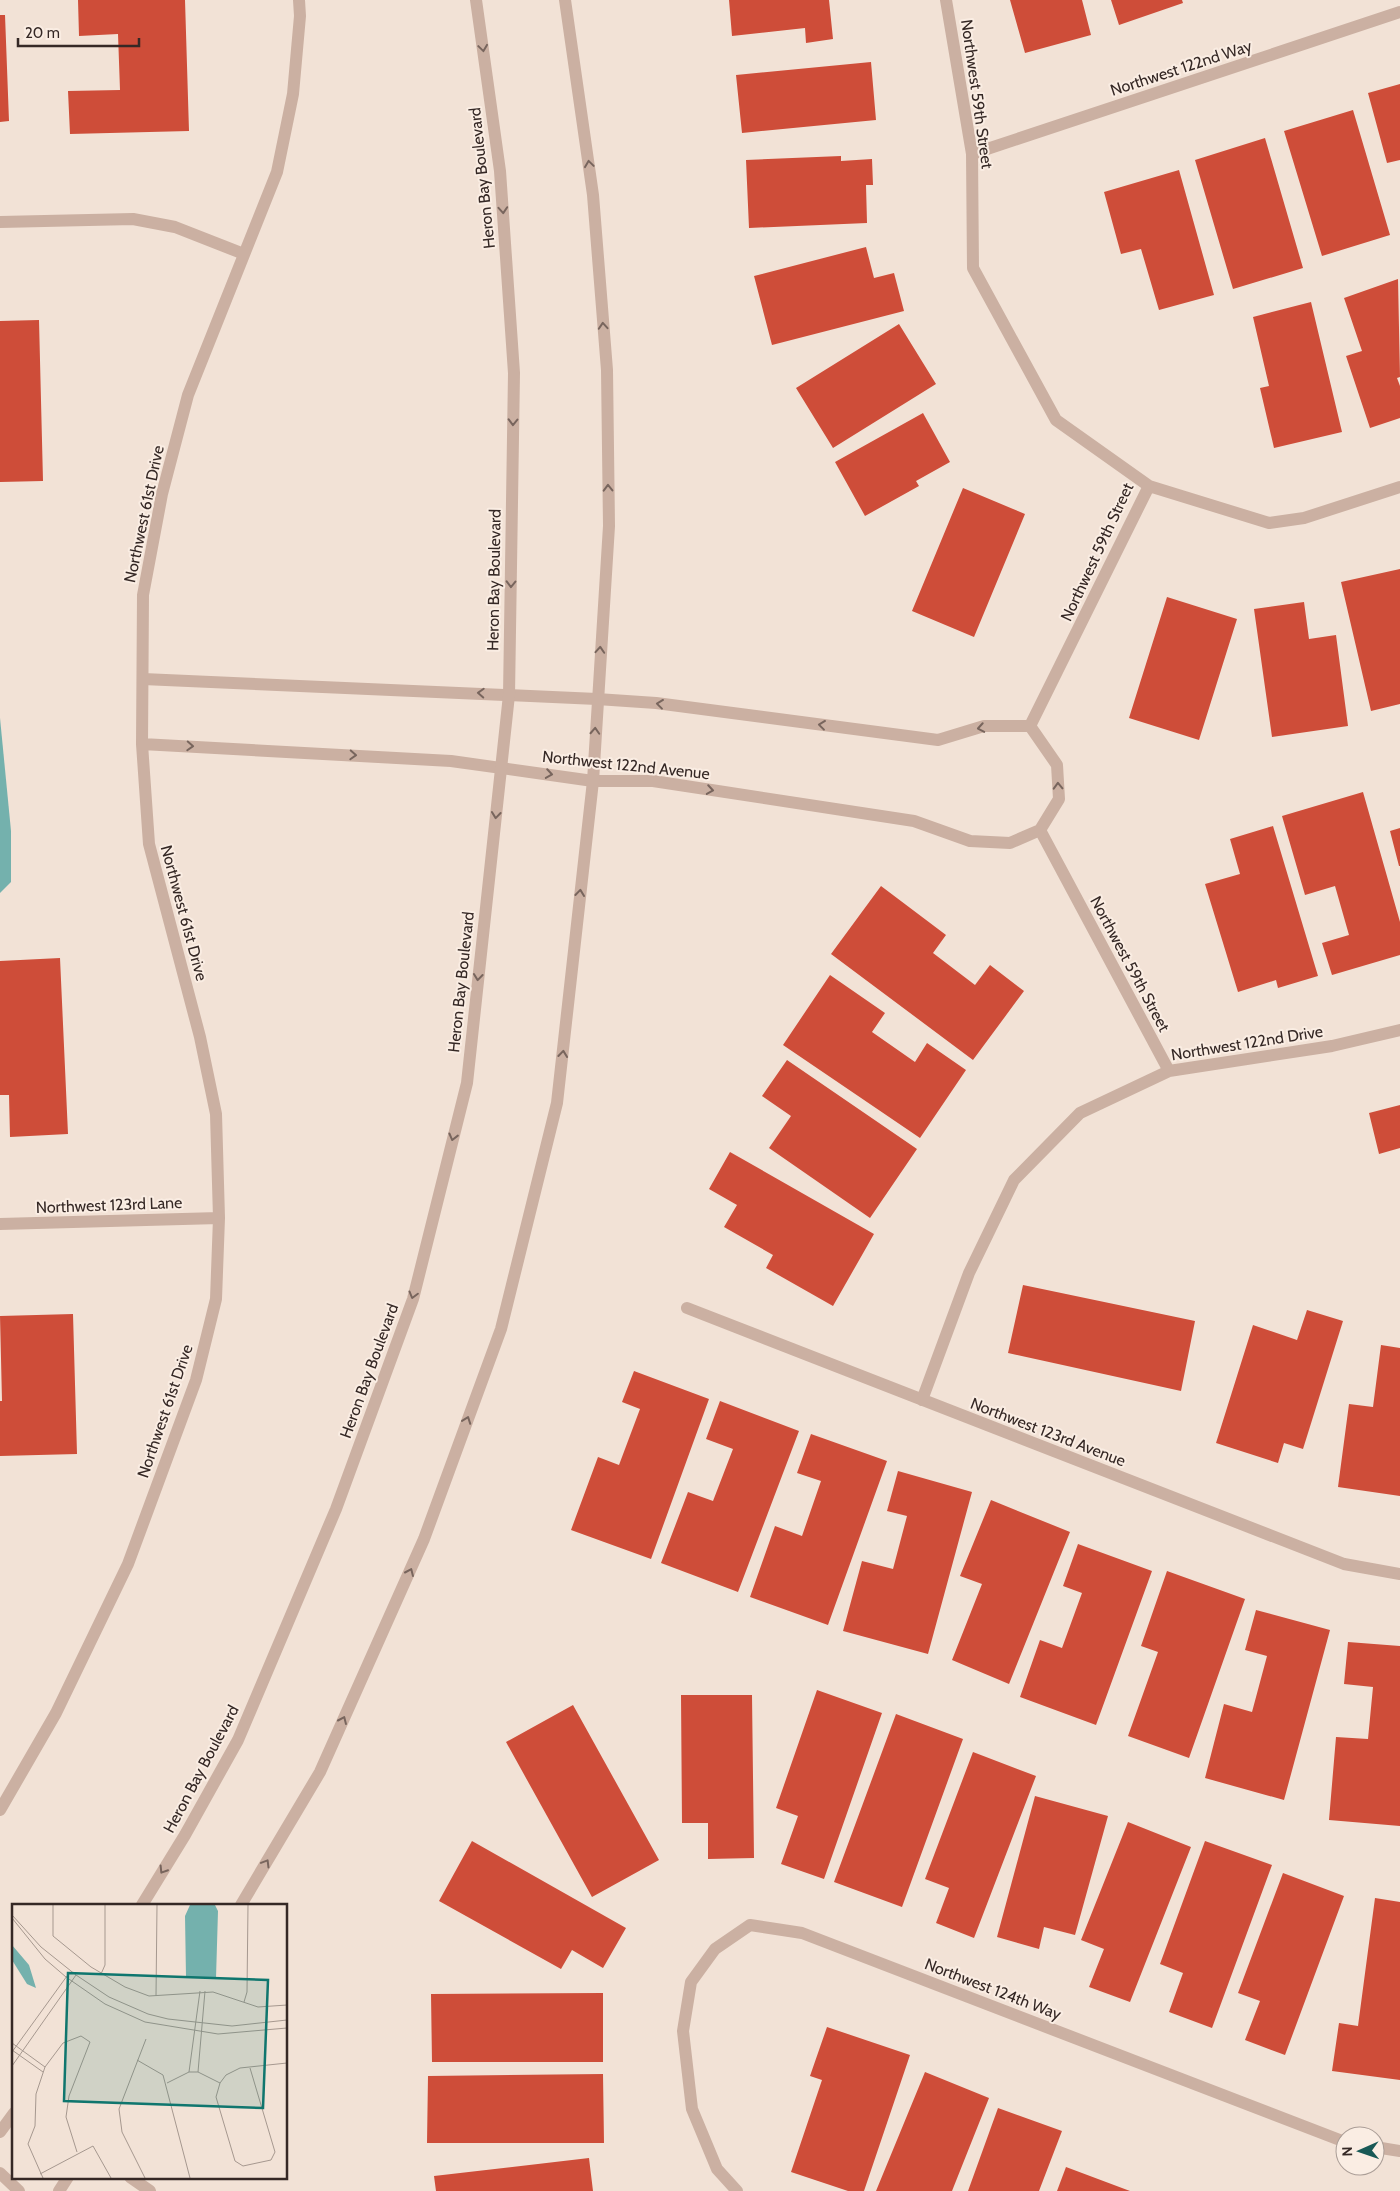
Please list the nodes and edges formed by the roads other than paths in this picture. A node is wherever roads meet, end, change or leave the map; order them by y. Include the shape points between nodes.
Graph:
1 (299, 0) edge
2 (476, 0) edge
3 (565, 0) edge
4 (946, 0) edge
5 (1400, 12) edge
6 (972, 154) junction
7 (0, 222) edge
8 (244, 254) junction
9 (1149, 486) junction
10 (1400, 486) edge
11 (143, 679) junction
12 (509, 695) junction
13 (597, 699) junction
14 (1030, 726) junction
15 (142, 744) junction
16 (501, 767) junction
17 (593, 781) junction
18 (1040, 830) junction
19 (1400, 1030) edge
20 (1169, 1071) junction
21 (219, 1218) junction
22 (0, 1224) edge
23 (687, 1308) dead end
24 (922, 1400) junction
25 (1400, 1574) edge
26 (0, 1810) edge
27 (143, 1904) edge
28 (242, 1904) edge
29 (12, 2116) edge
30 (0, 2132) edge
31 (1335, 2138) edge
32 (1385, 2149) edge
33 (1400, 2151) edge
34 (0, 2173) edge
35 (67, 2178) edge
36 (131, 2178) edge
37 (19, 2191) edge
38 (59, 2191) edge
39 (150, 2191) edge
40 (737, 2191) edge

1 - 8 street, Northwest 61st Drive via 293,94 277,172
2 -> 12 street, Heron Bay Boulevard via 500,171 514,373
13 -> 3 street via 609,526 607,370 593,195
4 - 6 street, Northwest 59th Street
5 - 6 street, Northwest 122nd Way
6 - 9 street, Northwest 59th Street via 973,268 1056,420
7 - 8 street via 133,219 175,227
8 - 11 street, Northwest 61st Drive via 188,395 162,494 143,594
9 - 10 street via 1269,523 1304,518
9 - 14 street, Northwest 59th Street
12 -> 11 street
11 - 15 street, Northwest 61st Drive
12 - 13 street
12 - 16 street, Heron Bay Boulevard
14 -> 13 street via 984,726 938,740
17 -> 13 street
18 -> 14 street via 1059,799 1058,765
15 -> 16 street, Northwest 122nd Avenue via 451,761
15 - 21 street, Northwest 61st Drive via 149,844 200,1037 216,1114
16 -> 17 street, Northwest 122nd Avenue
16 -> 27 street, Heron Bay Boulevard via 467,1084 412,1299 336,1509 238,1740
17 -> 18 street, Northwest 122nd Avenue via 653,781 914,821 970,840 1010,843
28 -> 17 street via 320,1772 424,1539 501,1329 557,1103
18 - 20 street, Northwest 59th Street
19 - 20 street, Northwest 122nd Drive via 1332,1046
20 - 24 street, Northwest 122nd Drive via 1080,1113 1014,1180 969,1272
21 - 22 street, Northwest 123rd Lane
21 - 26 street, Northwest 61st Drive via 216,1299 196,1380 128,1564 56,1713
23 - 24 street, Northwest 123rd Avenue
24 - 25 street, Northwest 123rd Avenue via 1344,1564
29 - 30 street
31 - 40 street, Northwest 124th Way via 802,1933 750,1925 715,1949 691,1982 684,2031 692,2109 717,2169
32 - 33 street
34 - 37 street
35 - 38 street
36 - 39 street

